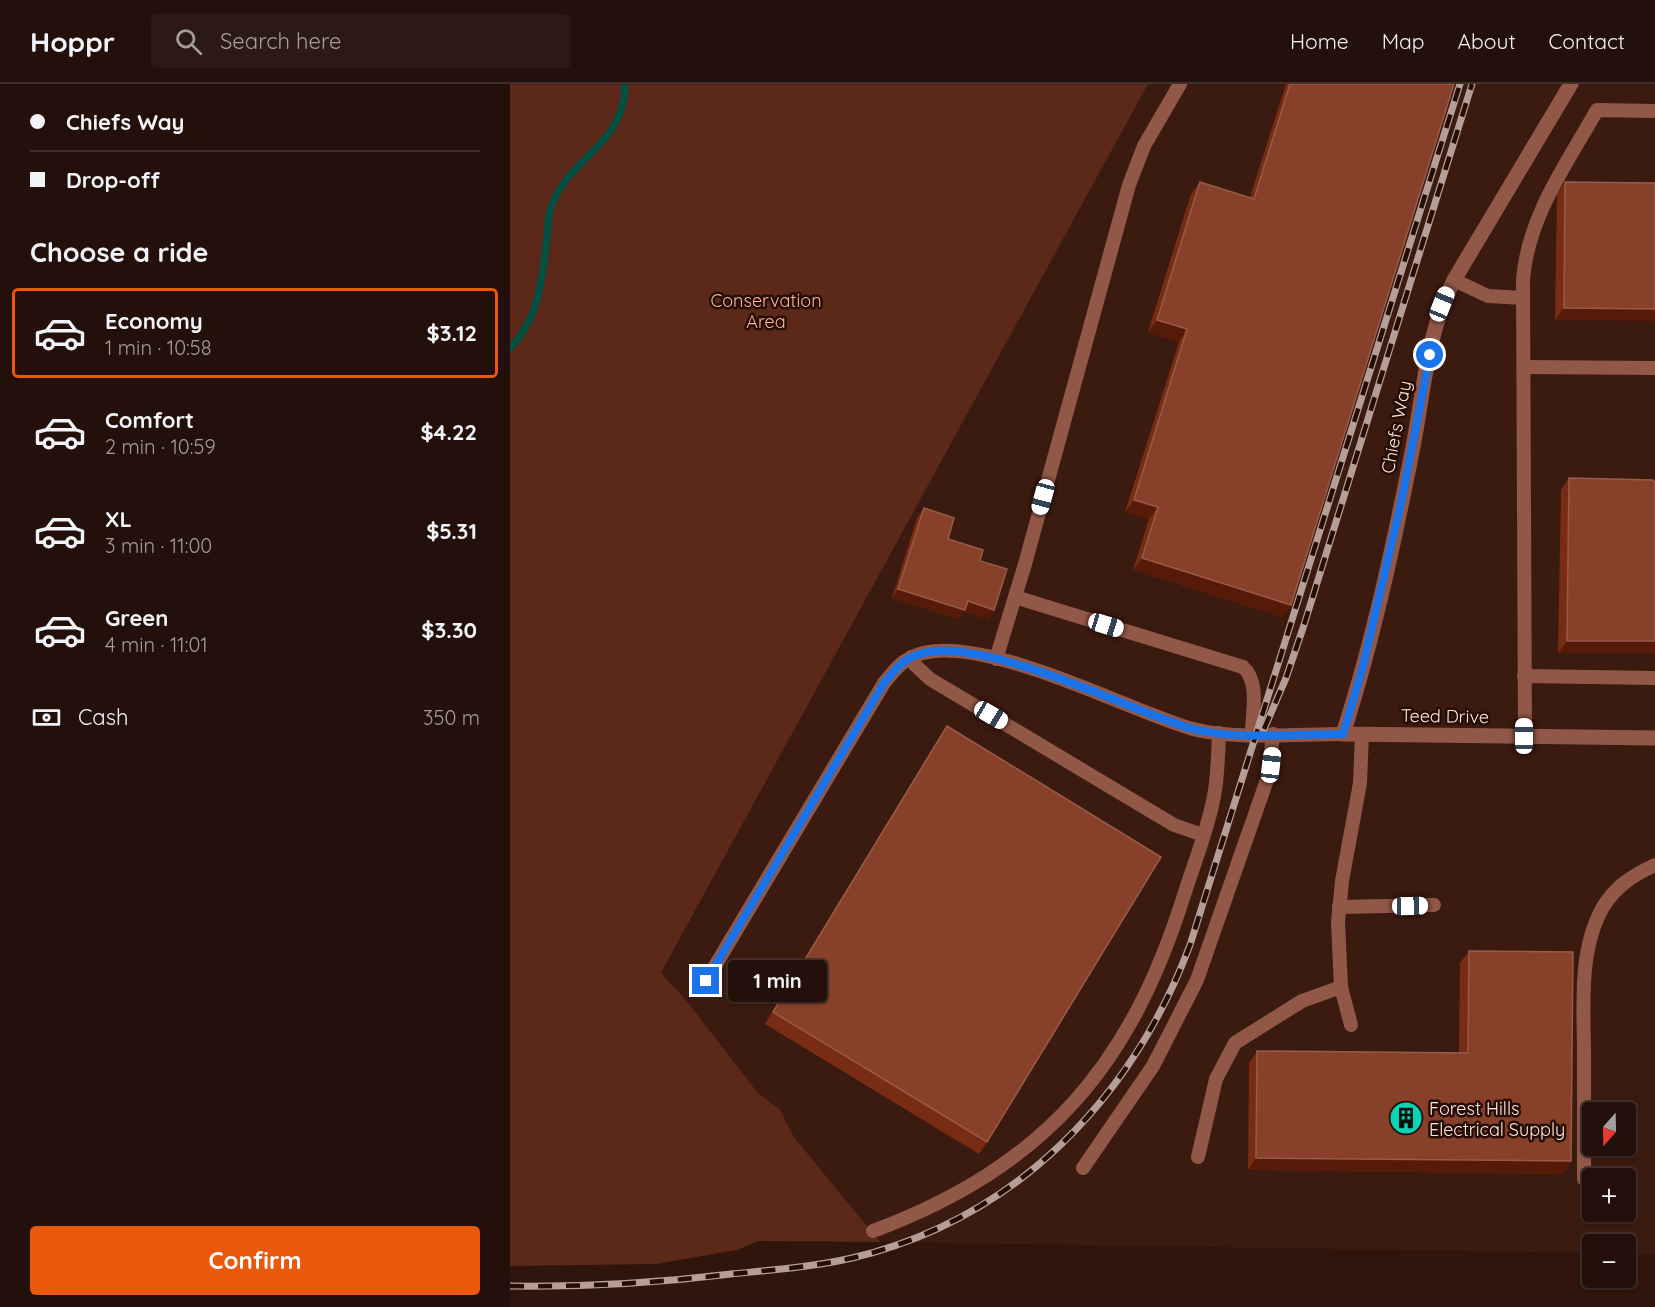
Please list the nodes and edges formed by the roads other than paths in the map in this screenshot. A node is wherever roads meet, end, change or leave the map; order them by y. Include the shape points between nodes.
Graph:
1 (1180, 84) edge
2 (1571, 84) edge
3 (1655, 111) edge
4 (1454, 280) junction
5 (1523, 298) junction
6 (1524, 367) junction
7 (1655, 368) edge
8 (1015, 597) junction
9 (911, 657) junction
10 (996, 659) junction
11 (1524, 676) junction
12 (1655, 678) edge
13 (1220, 733) junction
14 (1252, 734) junction
15 (1273, 734) junction
16 (1343, 734) junction
17 (1362, 735) junction
18 (1524, 736) junction
19 (1655, 738) edge
20 (1203, 835) junction
21 (1655, 865) edge
22 (1434, 905) dead end
23 (1339, 907) junction
24 (706, 981) dead end
25 (1341, 987) junction
26 (1351, 1026) dead end
27 (1198, 1157) dead end
28 (1083, 1168) dead end
29 (1584, 1168) edge
30 (873, 1231) dead end

1 - 8 lane via 1144,146 1129,185
2 - 4 street, Chiefs Way
3 - 5 lane via 1597,110 1534,225 1524,267
4 - 5 lane via 1488,296
4 - 16 street, Chiefs Way via 1434,334 1401,503
5 - 6 lane
6 - 7 lane
6 - 11 lane
8 - 10 lane
8 - 14 lane via 1243,667 1252,678
9 - 10 lane via 948,652
9 - 20 lane via 930,679 1174,825
9 - 24 lane via 884,683
10 - 13 lane via 1191,728
11 - 12 lane
11 - 18 lane
13 - 14 lane
13 - 20 lane via 1216,784
14 - 15 lane
15 - 16 lane
15 - 28 lane via 1268,777 1197,980 1153,1066
16 - 17 street, Teed Drive
17 - 18 street, Teed Drive
17 - 23 lane via 1360,783
18 - 19 street, Teed Drive
20 - 30 lane via 1149,992 1119,1045 1085,1090 1023,1150 979,1182
21 - 29 lane via 1634,875 1610,896 1596,925 1587,959
22 - 23 lane
23 - 25 lane
25 - 26 lane
25 - 27 lane via 1302,1001 1235,1043 1216,1079

